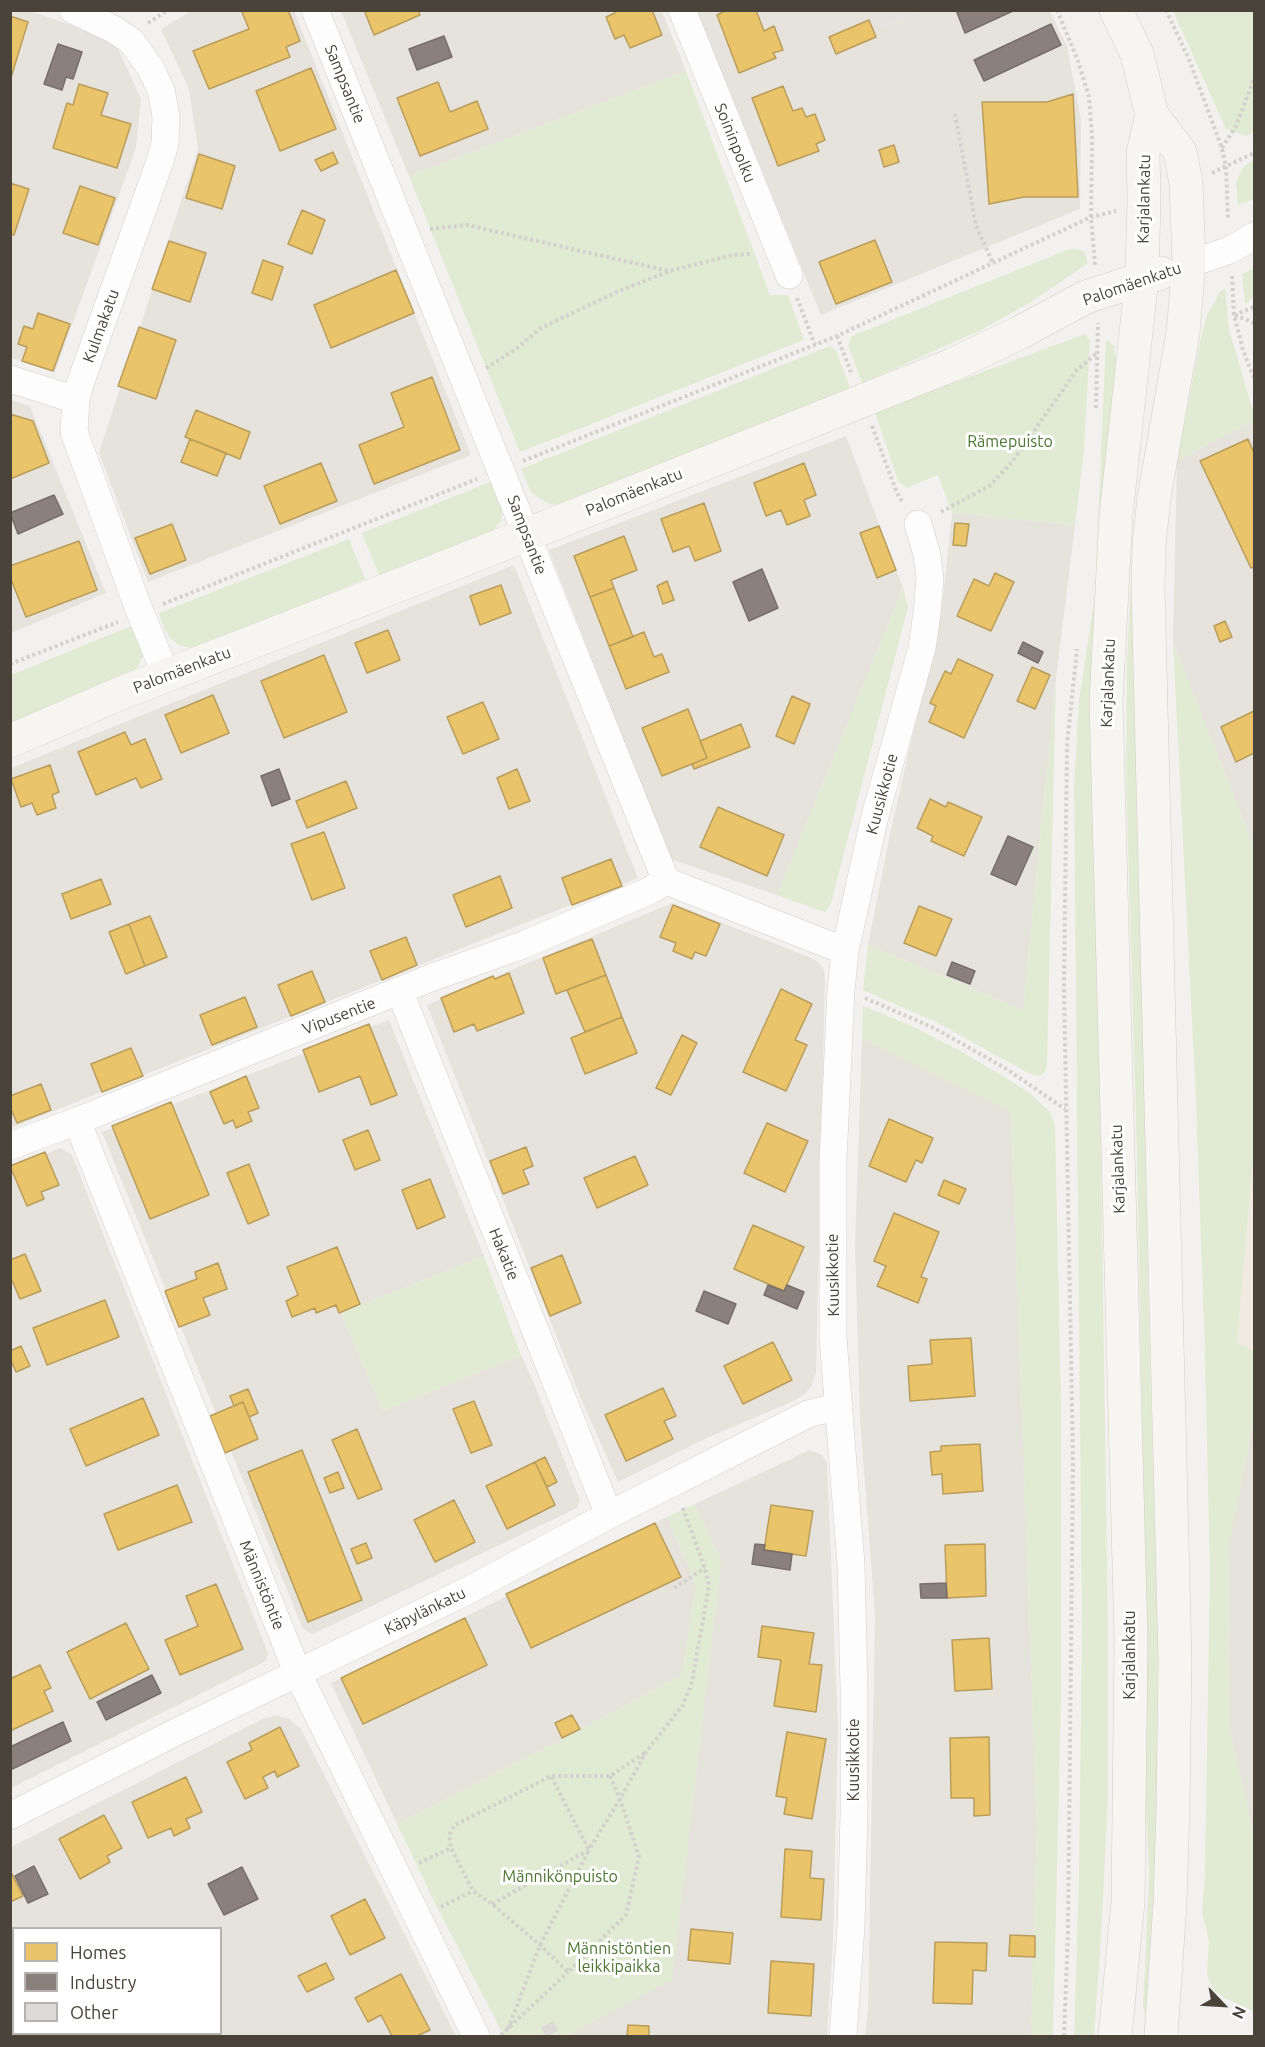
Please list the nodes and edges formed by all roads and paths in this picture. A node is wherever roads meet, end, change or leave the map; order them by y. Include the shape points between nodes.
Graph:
1 (73, 10) edge
2 (315, 10) edge
3 (682, 10) edge
4 (1057, 10) edge
5 (1116, 10) edge
6 (1166, 10) edge
7 (1254, 80) edge
8 (955, 114) dead end
9 (1152, 115) junction
10 (1222, 148) junction
11 (1254, 153) edge
12 (1226, 167) junction
13 (1209, 174) dead end
14 (1227, 208) dead end
15 (1122, 209) dead end
16 (1091, 218) junction
17 (405, 232) junction
18 (1254, 236) edge
19 (1095, 260) dead end
20 (784, 264) junction
21 (993, 264) junction
22 (1189, 264) junction
23 (670, 271) junction
24 (1142, 278) junction
25 (1232, 279) dead end
26 (1254, 307) edge
27 (1234, 315) junction
28 (1254, 322) edge
29 (1099, 330) dead end
30 (837, 336) junction
31 (815, 345) junction
32 (1098, 353) junction
33 (853, 377) dead end
34 (1254, 378) edge
35 (10, 379) edge
36 (465, 381) junction
37 (76, 400) junction
38 (1096, 411) dead end
39 (871, 424) dead end
40 (518, 463) dead end
41 (483, 476) dead end
42 (918, 524) junction
43 (527, 534) junction
44 (153, 608) dead end
45 (121, 621) dead end
46 (1078, 642) dead end
47 (10, 664) edge
48 (166, 675) junction
49 (10, 741) edge
50 (666, 881) junction
51 (845, 951) junction
52 (841, 990) junction
53 (399, 992) junction
54 (1066, 1110) junction
55 (77, 1121) junction
56 (10, 1146) edge
57 (839, 1406) junction
58 (674, 1484) junction
59 (609, 1515) junction
60 (705, 1568) junction
61 (674, 1588) dead end
62 (298, 1674) junction
63 (646, 1752) junction
64 (551, 1776) junction
65 (610, 1776) junction
66 (620, 1799) junction
67 (10, 1816) edge
68 (451, 1848) junction
69 (589, 1850) junction
70 (396, 1874) junction
71 (473, 1891) junction
72 (492, 1905) junction
73 (419, 1918) junction
74 (540, 1945) junction
75 (568, 1972) junction
76 (508, 2029) junction
77 (476, 2037) edge
78 (499, 2037) edge
79 (843, 2037) edge
80 (1064, 2037) edge
81 (1115, 2037) edge
82 (1161, 2037) edge

1 - 37 street, Kulmakatu via 131,41 161,90 166,116 165,144 159,164
2 - 17 street, Sampsantie
3 - 20 street, Soininpolku
4 - 16 path via 1089,97
5 - 9 main road via 1137,54
6 - 10 path
7 - 10 path via 1236,126
8 - 21 path via 976,226
9 - 22 main road, Karjalankatu via 1180,152 1186,183
9 - 24 main road, Karjalankatu via 1143,153
10 - 12 path
11 - 12 path
12 - 13 path
12 - 14 path
15 - 16 path
16 - 19 path
16 - 21 path
17 - 23 path via 467,225
17 - 36 street, Sampsantie
18 - 22 street, Palomäenkatu via 1230,250
20 - 23 path via 732,255
20 - 31 path
21 - 30 path
22 - 24 main road, Palomäenkatu
22 - 82 main road, Karjalankatu via 1183,333 1154,498 1148,588 1175,1661 1170,1903
23 - 36 path via 541,328
24 - 43 main road, Palomäenkatu via 1086,297 952,365
24 - 81 main road, Karjalankatu via 1116,515 1106,702 1131,1639 1128,1902
25 - 27 path
26 - 27 path
27 - 28 path
27 - 34 path
29 - 32 path
30 - 31 path
30 - 33 path
31 - 40 path
32 - 38 path
32 - 42 path via 1076,371 1013,461 989,486
35 - 37 street
36 - 43 street, Sampsantie
37 - 48 street, Kulmakatu via 74,432
39 - 42 path via 897,493
41 - 44 path
42 - 51 street, Kuusikkotie via 930,578 927,613
43 - 48 main road, Palomäenkatu
43 - 50 street, Sampsantie
45 - 47 path
46 - 54 path via 1067,745
48 - 49 main road, Palomäenkatu
50 - 51 street
50 - 53 street, Vipusentie via 523,945
51 - 52 street, Kuusikkotie
52 - 54 path via 934,1028 1005,1068
52 - 57 street, Kuusikkotie via 832,1226 833,1338
53 - 55 street, Vipusentie
53 - 59 street, Hakatie
54 - 80 path via 1073,1461
55 - 56 street, Vipusentie
55 - 62 street, Männistöntie
57 - 58 street, Käpylänkatu via 807,1414
57 - 79 street, Kuusikkotie via 854,1649 851,1926
58 - 59 street, Käpylänkatu
58 - 60 path
59 - 62 street, Käpylänkatu via 467,1591
60 - 61 path
60 - 63 path via 709,1586 692,1682 682,1705
62 - 67 street, Käpylänkatu
62 - 70 street, Männistöntie
63 - 65 path
63 - 66 path
64 - 65 path
64 - 68 path via 455,1824 449,1835
64 - 69 path
65 - 66 path
66 - 69 path
66 - 75 path via 639,1857 626,1915
68 - 70 path
68 - 71 path
69 - 72 path
69 - 74 path
70 - 73 street, Männistöntie
71 - 72 path
71 - 73 path
72 - 74 path
73 - 77 street, Männistöntie
74 - 75 path
74 - 76 path
75 - 76 path
76 - 78 path

